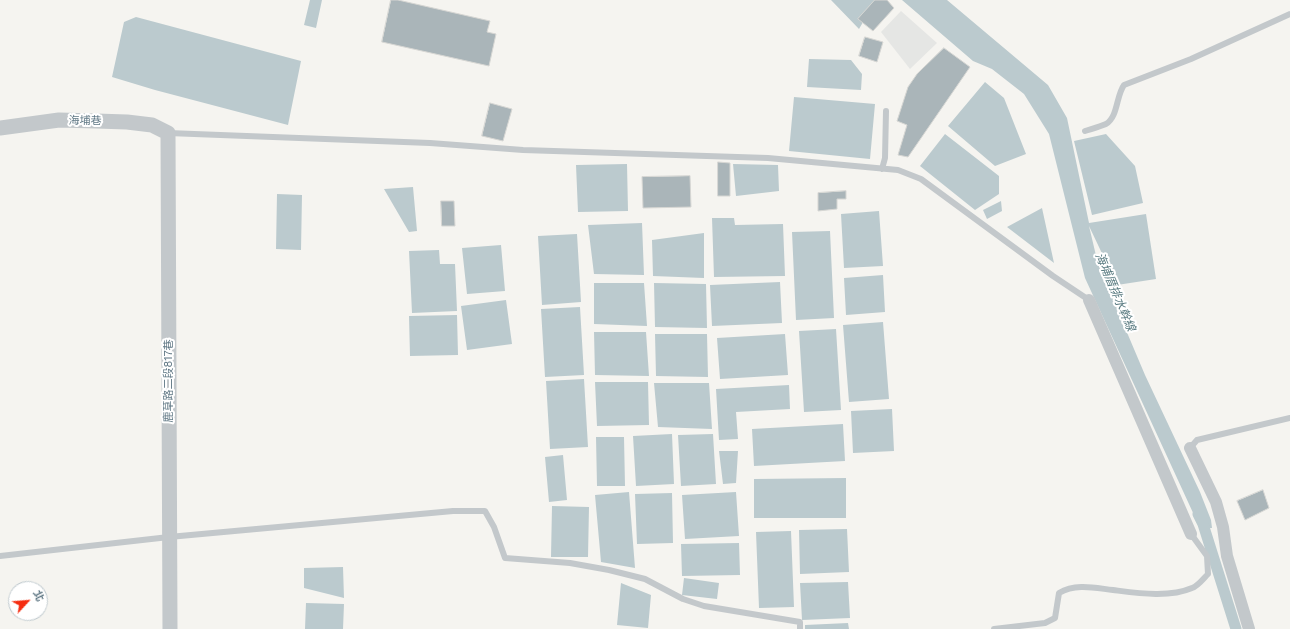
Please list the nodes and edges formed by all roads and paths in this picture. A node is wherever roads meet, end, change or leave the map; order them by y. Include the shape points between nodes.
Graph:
1 (1290, 14) edge
2 (886, 111) dead end
3 (0, 128) edge
4 (1085, 131) dead end
5 (168, 133) junction
6 (882, 169) junction
7 (1089, 300) joint
8 (1289, 419) edge
9 (1190, 448) joint
10 (1192, 534) joint
11 (169, 537) junction
12 (0, 556) edge
13 (170, 629) edge
14 (800, 629) edge
15 (994, 629) edge
16 (1249, 629) edge

1 - 4 lane via 1191,59 1124,85 1114,115 1107,123
2 - 6 lane via 885,158
3 - 5 street, 海埔巷 via 59,120 104,121 152,125
5 - 6 lane via 422,142 523,150 768,158
5 - 11 street, 鹿草路二段817巷
6 - 7 lane via 898,170 920,179
7 - 10 street
8 - 9 lane via 1197,440
9 - 16 street via 1216,502 1227,556
10 - 15 lane via 1207,556 1208,574 1193,588 1172,593 1138,594 1086,587 1067,589 1060,594 1055,618 1045,623
11 - 12 lane
11 - 13 street, 鹿草路二段817巷
11 - 14 lane via 453,511 486,511 505,558 564,562 609,570 645,579 683,599 704,606 800,622

